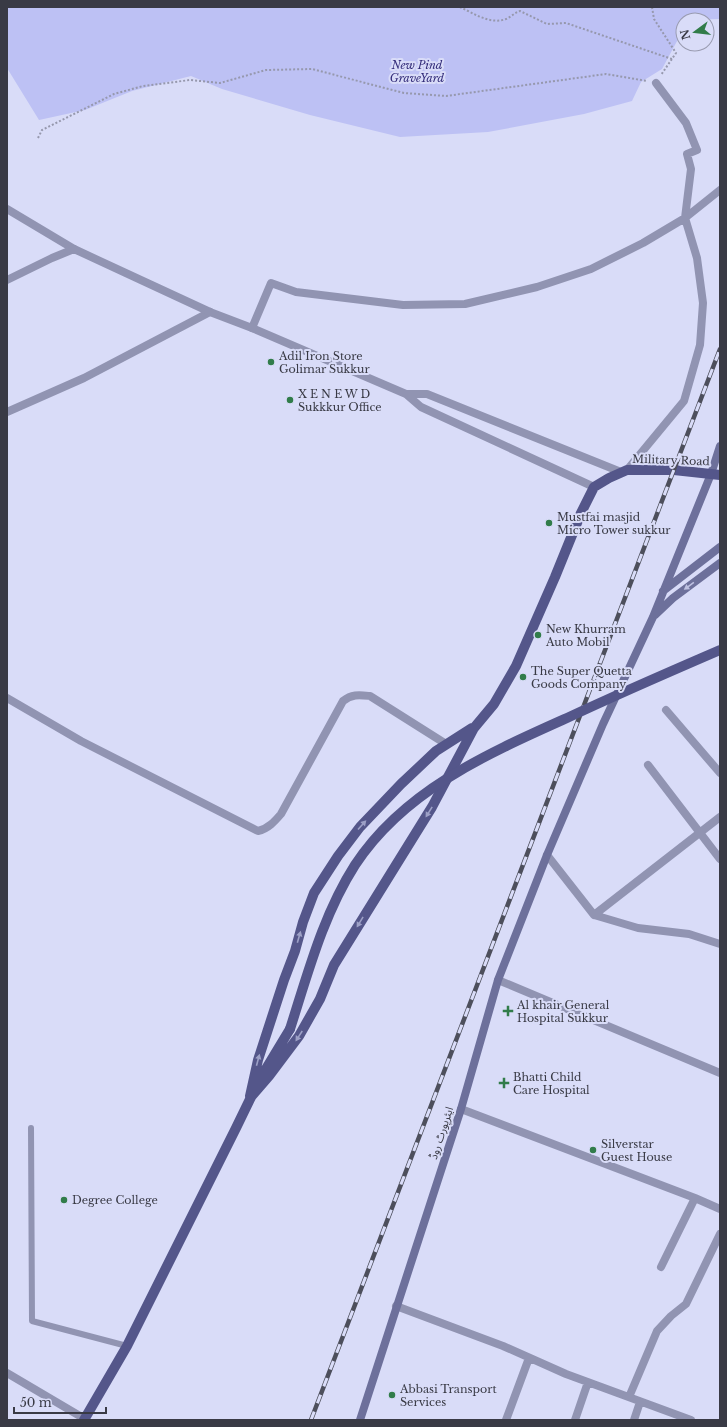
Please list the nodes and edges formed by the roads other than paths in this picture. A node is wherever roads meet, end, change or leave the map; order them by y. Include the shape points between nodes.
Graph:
1 (656, 83) road end
2 (720, 190) edge
3 (7, 209) edge
4 (685, 218) junction
5 (74, 249) junction
6 (7, 280) edge
7 (210, 312) junction
8 (252, 328) junction
9 (406, 394) junction
10 (7, 412) edge
11 (720, 446) edge
12 (624, 471) junction
13 (716, 474) edge
14 (594, 487) junction
15 (720, 547) edge
16 (720, 563) edge
17 (662, 592) junction
18 (653, 617) junction
19 (720, 650) edge
20 (7, 698) edge
21 (666, 710) dead end
22 (474, 728) junction
23 (446, 744) junction
24 (648, 765) dead end
25 (720, 773) edge
26 (720, 817) edge
27 (700, 833) junction
28 (547, 855) junction
29 (720, 859) edge
30 (594, 915) junction
31 (720, 944) edge
32 (498, 980) junction
33 (720, 1073) edge
34 (250, 1098) junction
35 (460, 1109) junction
36 (31, 1128) dead end
37 (695, 1198) junction
38 (720, 1209) edge
39 (720, 1234) edge
40 (661, 1267) dead end
41 (396, 1306) junction
42 (127, 1346) junction
43 (529, 1358) junction
44 (7, 1373) edge
45 (588, 1382) junction
46 (629, 1397) junction
47 (640, 1402) junction
48 (84, 1420) edge
49 (360, 1420) edge
50 (506, 1420) edge
51 (575, 1420) edge
52 (634, 1420) edge
53 (691, 1420) edge

1 - 4 street via 686,123 697,150 687,154 691,169
2 - 4 street
3 - 5 street
4 - 8 street via 643,243 590,269 537,287 465,304 403,305 296,292 271,283
4 - 12 street via 697,258 703,303 700,345 684,401
5 - 6 street
5 - 7 street
7 - 8 street
7 - 10 street via 84,378
8 - 9 street
9 - 12 street via 427,394
9 - 14 street via 421,407
11 - 13 main road, ایئرپورٹ روڈ
12 - 13 main road, Military Road via 674,470
12 - 14 main road
13 - 17 main road, ایئرپورٹ روڈ
14 - 22 main road via 516,666 494,704
15 - 17 main road
16 -> 18 main road via 673,598
17 - 18 main road, ایئرپورٹ روڈ
18 - 28 main road, ایئرپورٹ روڈ via 603,724
19 - 34 main road, bridge via 496,750 443,781 409,805 385,827 355,865 337,896 323,928 290,1029
20 - 23 street via 81,741 258,831 276,821 281,814 343,701 348,697 370,696
21 - 25 street
22 - 23 main road
22 -> 34 main road via 432,806 334,965 320,999 299,1036
34 -> 23 main road via 258,1060 314,893 360,827 401,784
24 - 27 street
26 - 27 street
27 - 29 street
27 - 30 street
28 - 30 street
28 - 32 main road, ایئرپورٹ روڈ
30 - 31 street via 638,928 689,934
32 - 33 street
32 - 35 main road, ایئرپورٹ روڈ
34 - 42 main road
35 - 37 street
35 - 41 main road, ایئرپورٹ روڈ
36 - 42 lane via 32,1321
37 - 38 street
37 - 40 street
39 - 46 street via 686,1304 657,1331
41 - 43 street
41 - 49 main road, ایئرپورٹ روڈ
42 - 48 main road
43 - 45 street
43 - 50 street
44 - 48 street
45 - 46 street
45 - 51 street
46 - 47 street
47 - 52 street
47 - 53 street

